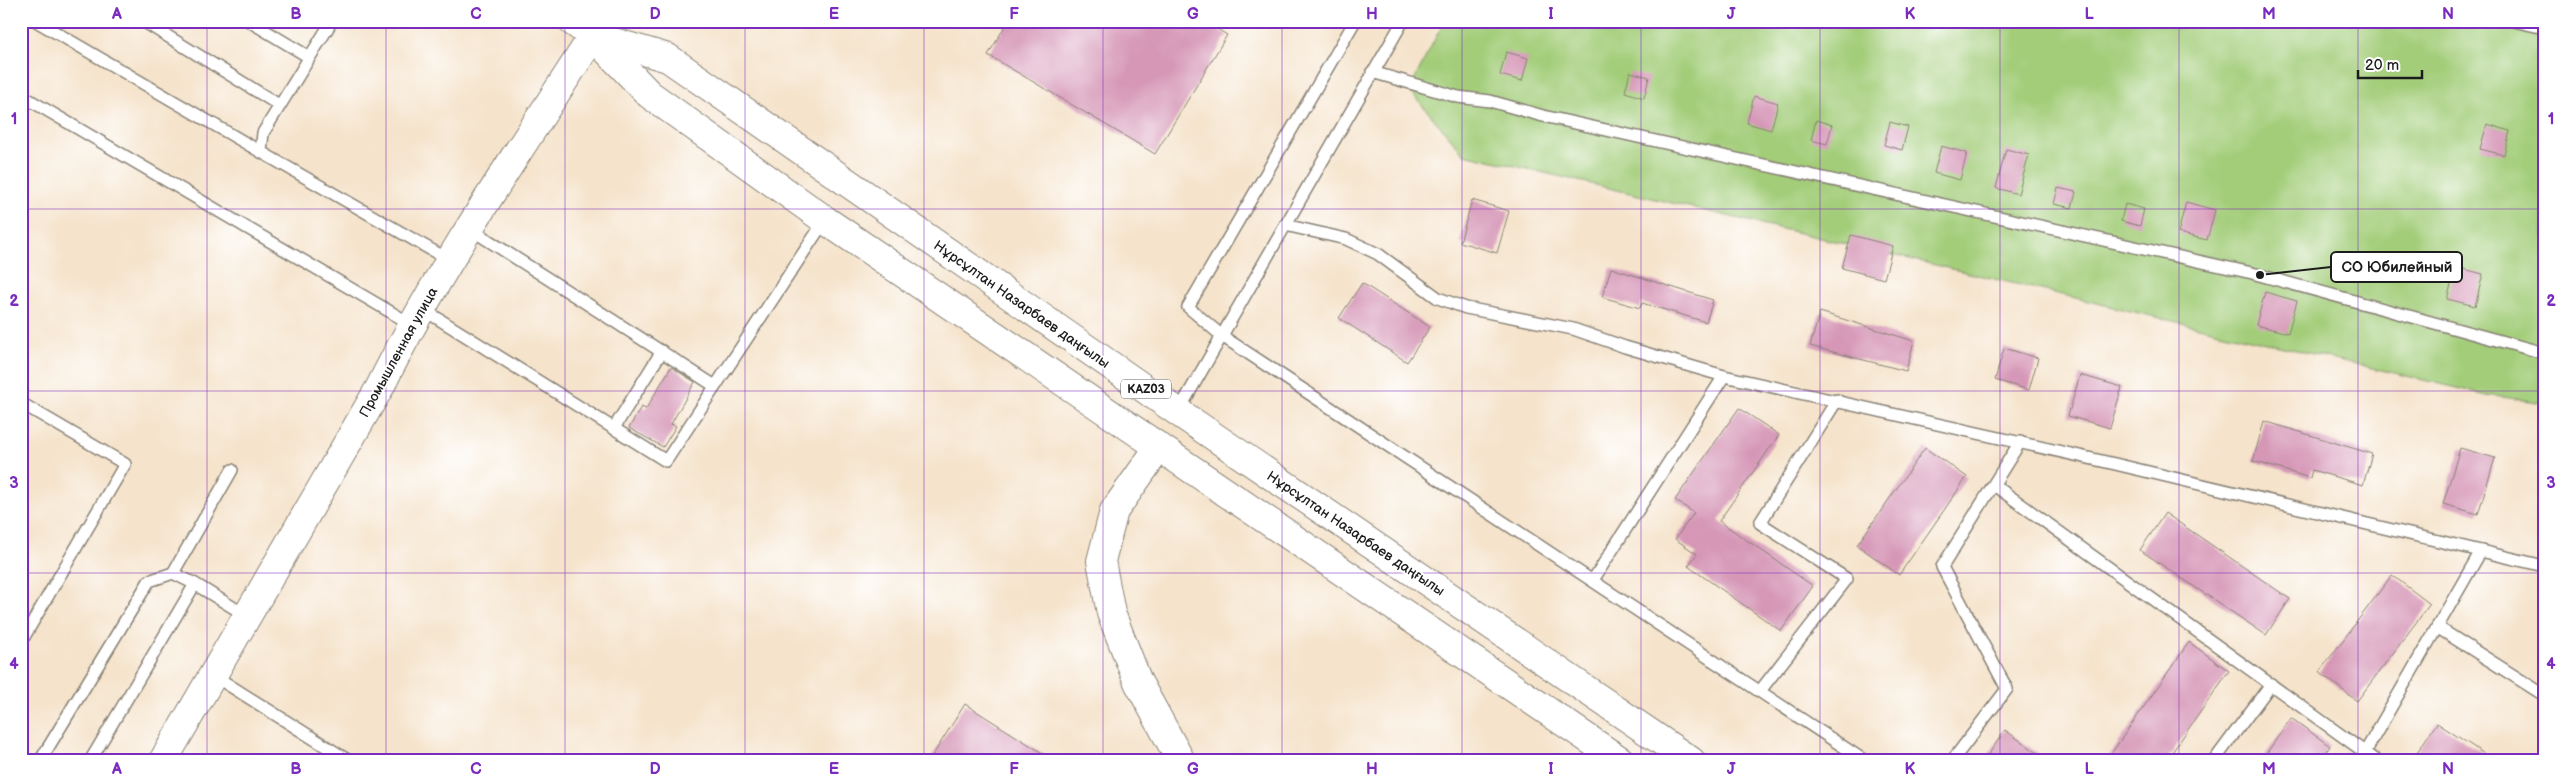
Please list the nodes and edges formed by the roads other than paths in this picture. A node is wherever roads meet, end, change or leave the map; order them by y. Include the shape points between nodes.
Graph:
1 (36, 21) edge
2 (144, 21) edge
3 (249, 21) edge
4 (332, 21) edge
5 (1355, 21) edge
6 (1403, 21) edge
7 (2514, 21) edge
8 (587, 28) edge
9 (2544, 28) edge
10 (309, 57) junction
11 (1372, 72) junction
12 (21, 95) edge
13 (279, 105) junction
14 (261, 152) junction
15 (825, 220) junction
16 (1285, 226) junction
17 (469, 228) junction
18 (449, 260) junction
19 (416, 316) junction
20 (1222, 336) junction
21 (662, 351) junction
22 (2544, 353) edge
23 (1724, 376) junction
24 (715, 386) junction
25 (1836, 400) junction
26 (21, 403) edge
27 (1178, 412) junction
28 (614, 428) junction
29 (2020, 442) junction
30 (1158, 446) junction
31 (232, 470) dead end
32 (1994, 484) junction
33 (2481, 551) junction
34 (2544, 566) edge
35 (173, 573) junction
36 (1593, 580) junction
37 (195, 584) junction
38 (247, 616) junction
39 (2437, 627) junction
40 (21, 642) edge
41 (213, 675) junction
42 (2271, 684) junction
43 (1760, 690) junction
44 (2544, 695) edge
45 (2363, 756) edge
46 (40, 761) edge
47 (90, 761) edge
48 (163, 761) edge
49 (349, 761) edge
50 (1181, 761) edge
51 (1620, 761) edge
52 (1691, 761) edge
53 (1865, 761) edge
54 (1952, 761) edge
55 (2214, 761) edge
56 (2378, 761) edge

1 - 14 lane
2 - 13 lane
3 - 10 lane
4 - 10 lane
5 - 20 lane via 1188,307
6 - 11 lane
7 - 9 lane
8 - 15 main road, KАZ03 via 649,94
8 - 17 main road, Промышленная улица
8 - 27 main road, Нұрсұлтан Назарбаев даңғылы / KАZ03 via 668,58
10 - 13 lane
11 - 16 lane
11 - 22 lane via 1543,116 2252,273
12 - 19 lane
13 - 14 lane via 263,133
14 - 18 lane
15 - 24 lane
15 - 30 main road, KАZ03
16 - 20 lane
16 - 23 lane via 1346,239 1378,254 1438,298 1466,308 1573,328
17 - 18 main road, Промышленная улица
17 - 21 lane
18 - 19 main road, Промышленная улица
19 - 28 lane
19 - 38 main road, Промышленная улица via 380,387
20 - 27 lane
20 - 36 lane
21 - 24 lane
21 - 28 lane
23 - 25 lane
23 - 36 lane
24 - 28 lane via 666,461
25 - 29 lane
25 - 43 lane via 1760,524 1847,578
26 - 40 lane via 125,464
27 - 30 main road
27 - 52 main road, Нұрсұлтан Назарбаев даңғылы / KАZ03
29 - 32 lane
29 - 33 lane
30 - 50 main road via 1114,510 1101,561 1111,613 1138,682
30 - 51 main road, KАZ03
31 - 35 lane
32 - 42 lane
32 - 54 lane via 1942,567 2008,689
33 - 34 lane
33 - 39 lane
35 - 37 lane
35 - 46 lane via 149,581
36 - 43 lane
37 - 38 lane
37 - 47 lane
38 - 41 main road, Промышленная улица
39 - 44 lane
39 - 45 lane
41 - 48 main road, Промышленная улица
41 - 49 lane
42 - 45 lane
42 - 55 lane
43 - 53 lane
45 - 56 lane

